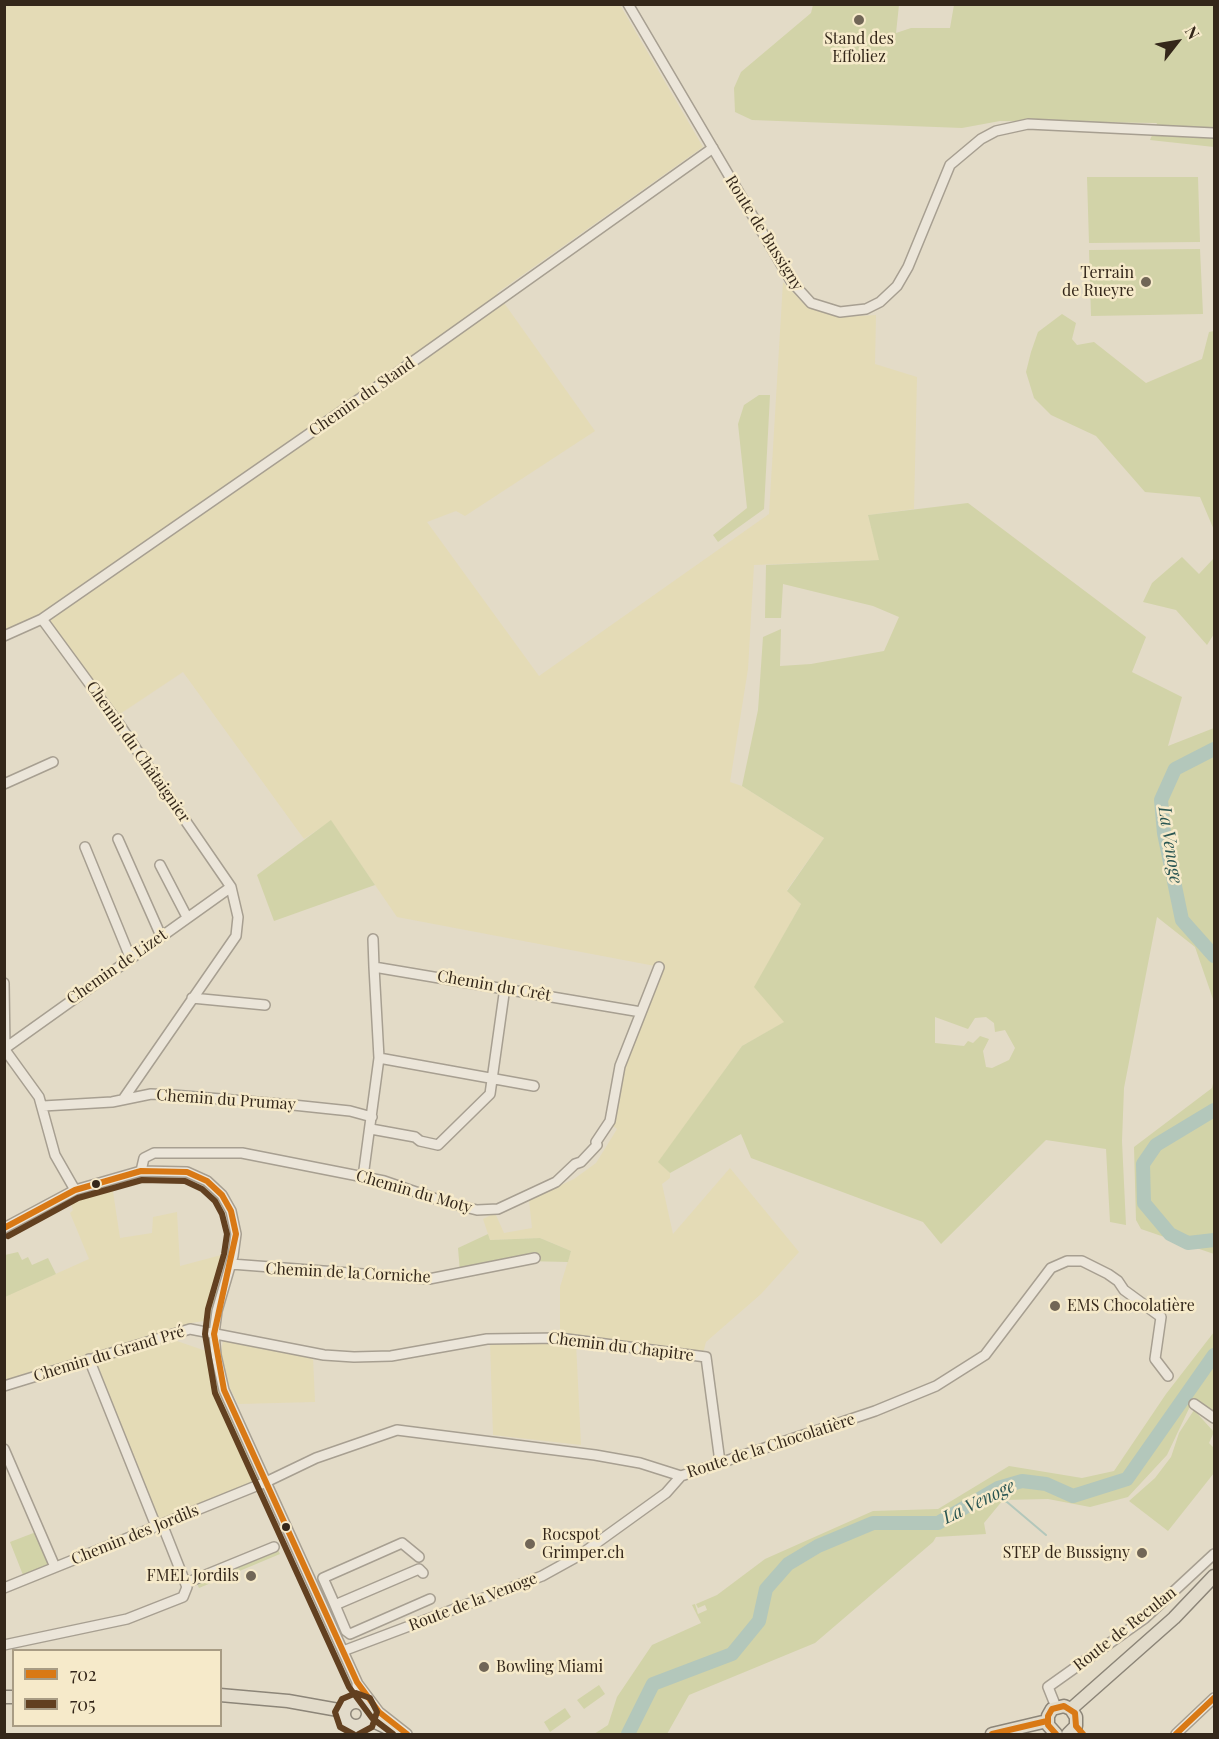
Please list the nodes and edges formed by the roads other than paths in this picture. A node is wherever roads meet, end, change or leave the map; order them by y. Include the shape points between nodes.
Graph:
1 (628, 4) edge
2 (1215, 133) edge
3 (712, 148) junction
4 (42, 619) junction
5 (4, 636) edge
6 (50, 763) dead end
7 (4, 784) edge
8 (118, 839) dead end
9 (85, 847) dead end
10 (160, 865) dead end
11 (231, 887) junction
12 (187, 917) junction
13 (161, 936) junction
14 (373, 939) dead end
15 (130, 957) junction
16 (374, 967) junction
17 (659, 967) dead end
18 (4, 984) edge
19 (505, 987) junction
20 (192, 998) junction
21 (265, 1005) dead end
22 (641, 1012) junction
23 (5, 1049) edge
24 (379, 1058) junction
25 (492, 1078) junction
26 (534, 1086) dead end
27 (124, 1098) junction
28 (43, 1106) junction
29 (372, 1117) junction
30 (371, 1129) junction
31 (141, 1171) junction
32 (363, 1177) junction
33 (75, 1190) junction
34 (4, 1228) edge
35 (535, 1258) dead end
36 (231, 1264) junction
37 (214, 1334) junction
38 (88, 1359) junction
39 (1168, 1376) dead end
40 (4, 1386) edge
41 (1194, 1404) dead end
42 (1215, 1418) edge
43 (4, 1449) edge
44 (720, 1462) junction
45 (681, 1476) junction
46 (266, 1482) junction
47 (159, 1525) junction
48 (274, 1547) dead end
49 (1215, 1554) edge
50 (419, 1557) dead end
51 (55, 1567) junction
52 (423, 1573) dead end
53 (1215, 1576) edge
54 (186, 1583) junction
55 (4, 1588) edge
56 (430, 1599) dead end
57 (335, 1605) junction
58 (4, 1645) edge
59 (343, 1651) junction
60 (357, 1682) junction
61 (222, 1695) edge
62 (1215, 1698) edge
63 (358, 1702) junction
64 (1056, 1707) junction
65 (1071, 1709) junction
66 (344, 1712) junction
67 (367, 1718) junction
68 (1047, 1721) junction
69 (1076, 1732) edge
70 (400, 1734) edge
71 (407, 1734) edge
72 (992, 1734) edge
73 (1056, 1734) edge
74 (1176, 1734) edge

1 - 3 street, Route de Bussigny
2 - 3 street, Route de Bussigny via 1028,124 996,131 950,165 897,286 880,302 855,312 823,308 801,294
3 - 4 street, Chemin du Stand
4 - 5 street, Chemin du Stand
4 - 11 street, Chemin du Châtaignier
6 - 7 street
8 - 13 street
9 - 15 street
10 - 12 street
11 - 12 street, Chemin de Lizet
11 - 20 street via 238,917 236,936
12 - 13 street, Chemin de Lizet
13 - 15 street, Chemin de Lizet
14 - 16 street
15 - 23 street, Chemin de Lizet
16 - 19 street, Chemin du Crêt
16 - 24 street
17 - 22 street, Chemin du Moty
18 - 23 street
19 - 22 street, Chemin du Crêt
19 - 25 street
20 - 21 street
20 - 27 street
22 - 32 street, Chemin du Moty via 620,1066 610,1121 597,1145 556,1182 498,1209 482,1211
23 - 28 street
24 - 25 street
24 - 29 street
25 - 26 street
25 - 30 street via 490,1094 438,1145
27 - 28 street, Chemin du Prumay
27 - 29 street, Chemin du Prumay via 152,1094 226,1099 350,1111
28 - 33 street via 55,1155
29 - 30 street
30 - 32 street
31 - 32 street, Chemin du Moty via 144,1158 154,1153 242,1153
31 - 33 street
31 - 36 street via 187,1172 216,1188 235,1223
33 - 34 street
35 - 36 street, Chemin de la Corniche via 429,1280
36 - 37 street
37 - 38 street, Chemin du Grand Pré via 190,1329
37 - 44 street, Chemin du Chapitre via 354,1357 391,1356 487,1339 559,1338 706,1357
37 - 46 street via 224,1390
38 - 40 street, Chemin du Grand Pré
38 - 47 street
39 - 44 street, Route de la Chocolatière via 1155,1359 1161,1317 1111,1276 1087,1263 1067,1261 1051,1268 985,1355 936,1386 874,1411
41 - 42 street
43 - 51 street
44 - 45 street, Route de la Chocolatière
45 - 46 street, Route de la Chocolatière via 595,1455 397,1430 316,1458
45 - 59 street, Route de la Venoge via 666,1493 580,1555 542,1576
46 - 47 street, Chemin des Jordils
46 - 59 street
47 - 51 street, Chemin des Jordils
47 - 54 street
48 - 54 street
49 - 64 street, Route de Reculan via 1145,1618 1048,1687
50 - 57 street via 402,1543 323,1578
51 - 55 street, Chemin des Jordils
52 - 57 street via 419,1569
53 - 65 main road via 1174,1618
54 - 58 street via 183,1597 132,1617
56 - 57 street via 350,1634
59 - 60 street
60 - 63 street
60 - 71 street via 379,1712
61 - 66 main road via 288,1701
62 - 74 street
63 - 66 main road via 348,1705
63 - 67 main road via 367,1710
64 - 65 main road
64 - 68 main road
65 - 69 main road via 1077,1717
66 - 67 main road via 347,1722 353,1725 363,1724
67 - 70 main road
68 - 72 main road
68 - 73 main road

